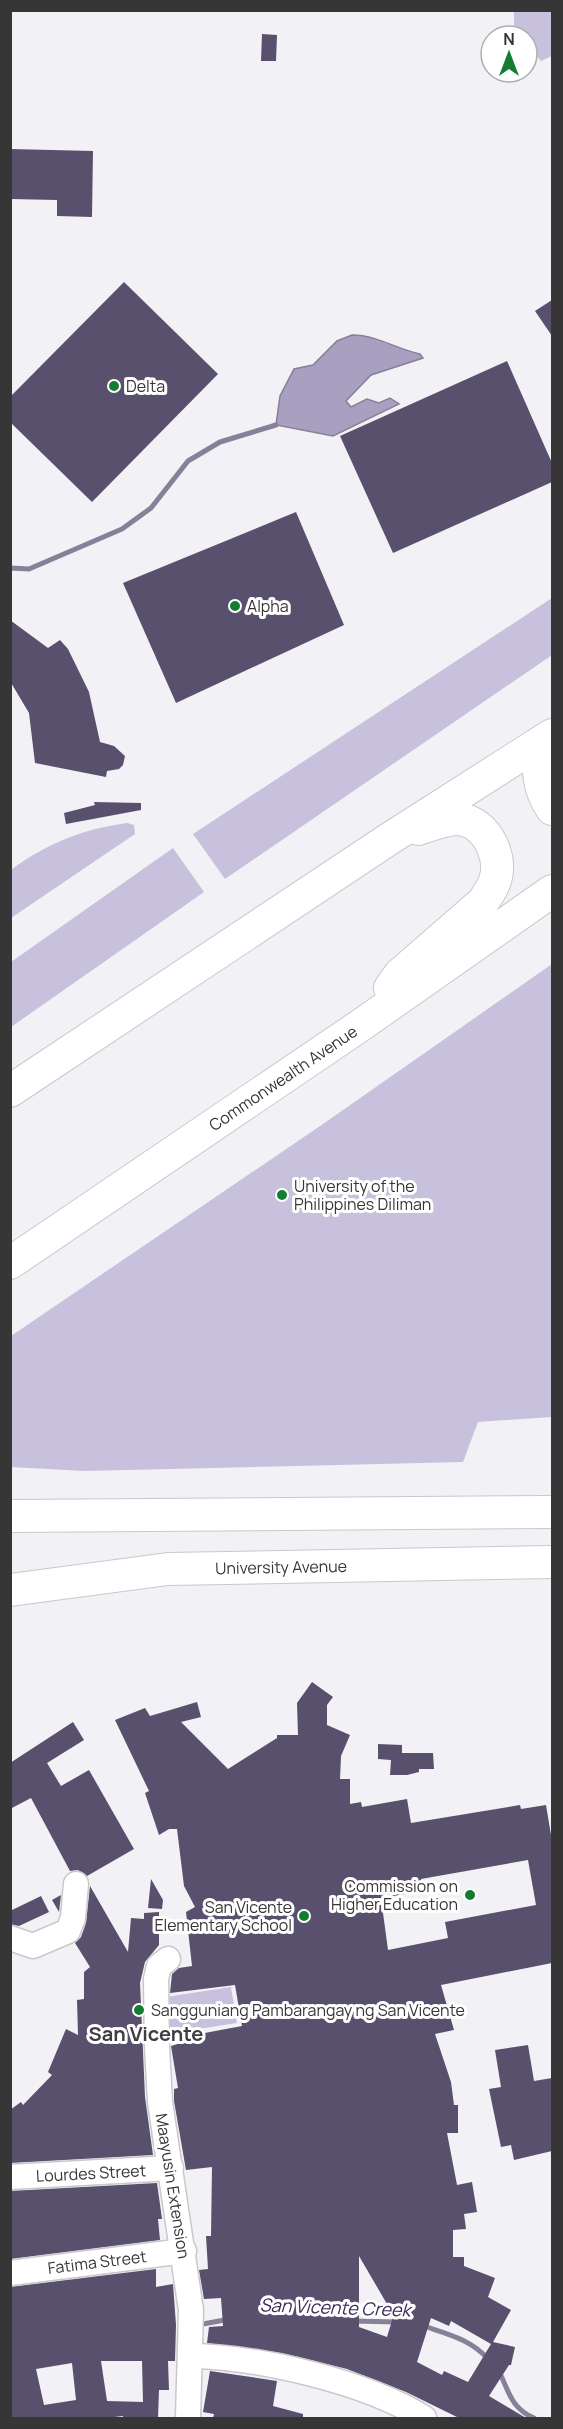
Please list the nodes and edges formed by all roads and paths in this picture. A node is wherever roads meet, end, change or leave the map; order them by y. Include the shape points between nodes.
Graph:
1 (546, 739) edge
2 (552, 809) edge
3 (389, 838) junction
4 (552, 891) edge
5 (361, 1025) junction
6 (10, 1091) edge
7 (10, 1263) edge
8 (552, 1512) edge
9 (10, 1516) edge
10 (552, 1562) edge
11 (10, 1590) edge
12 (76, 1884) dead end
13 (10, 1938) edge
14 (168, 1959) dead end
15 (171, 2168) junction
16 (10, 2177) edge
17 (184, 2251) junction
18 (10, 2273) edge
19 (191, 2356) junction
20 (188, 2418) edge
21 (424, 2418) edge

1 - 2 main road via 538,779
1 - 3 main road
3 - 5 main road via 443,821 469,822 484,833 494,849 497,875 483,902 400,974
3 - 6 main road
4 - 5 main road, Commonwealth Avenue
5 - 7 main road, Commonwealth Avenue
8 - 9 main road
10 - 11 main road, University Avenue via 168,1569
12 - 13 street via 74,1918 68,1931 33,1946
14 - 15 street, Maayusin Extension via 159,1966 156,1979 156,2047
15 - 16 street, Lourdes Street
15 - 17 street, Maayusin Extension
17 - 18 street, Fatima Street
17 - 19 street, Maayusin Extension via 191,2310
19 - 20 street, Maayusin Extension
19 - 21 street via 294,2370 345,2384

